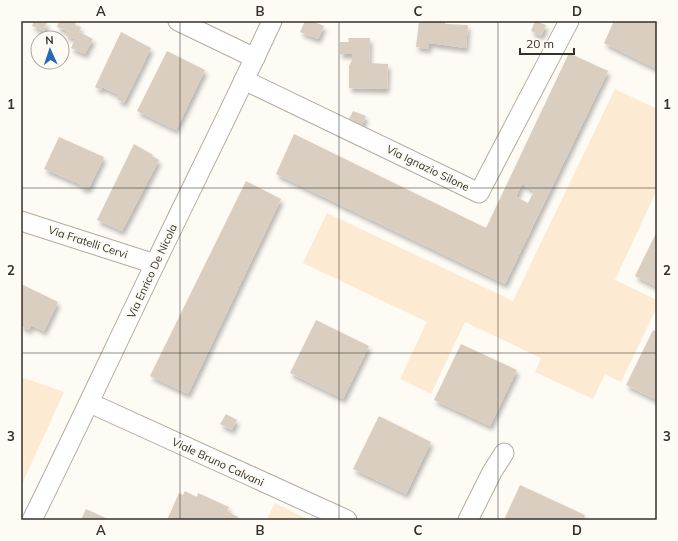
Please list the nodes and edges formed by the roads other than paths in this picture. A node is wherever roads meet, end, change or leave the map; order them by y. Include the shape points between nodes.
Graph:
1 (178, 21) edge
2 (272, 21) edge
3 (569, 21) edge
4 (255, 58) junction
5 (244, 80) junction
6 (21, 221) edge
7 (155, 264) junction
8 (90, 403) junction
9 (504, 453) dead end
10 (32, 520) edge
11 (347, 520) edge
12 (468, 520) edge

1 - 4 street
2 - 4 street, Via Enrico De Nicola
3 - 5 street, Via Ignazio Silone via 479,193
4 - 5 street, Via Enrico De Nicola
5 - 7 street, Via Enrico De Nicola
6 - 7 street, Via Fratelli Cervi
7 - 8 street, Via Enrico De Nicola
8 - 10 street, Via Enrico De Nicola
8 - 11 street, Viale Bruno Calvani
9 - 12 street

